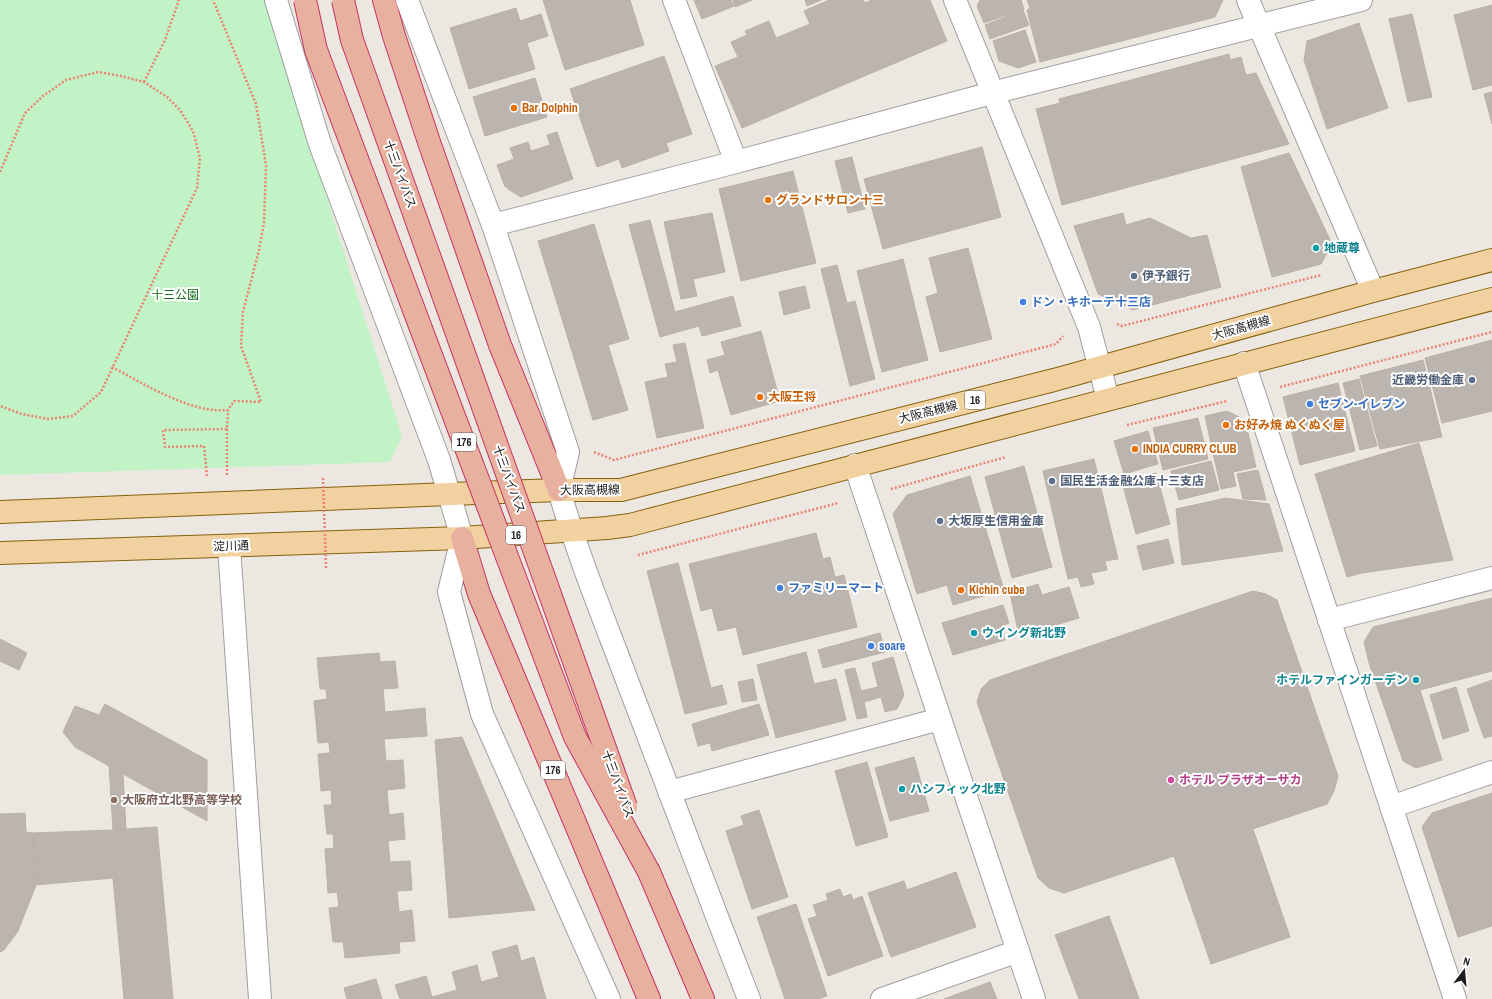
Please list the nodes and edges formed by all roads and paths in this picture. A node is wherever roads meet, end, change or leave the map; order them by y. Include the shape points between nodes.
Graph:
1 (179, 0) edge
2 (213, 0) edge
3 (276, 0) edge
4 (305, 0) edge
5 (343, 0) edge
6 (384, 0) edge
7 (407, 0) edge
8 (674, 0) edge
9 (955, 0) edge
10 (1248, 0) edge
11 (1361, 0) edge
12 (1258, 27) junction
13 (144, 82) junction
14 (992, 93) junction
15 (736, 162) junction
16 (0, 172) edge
17 (493, 225) junction
18 (1492, 260) edge
19 (1362, 264) junction
20 (1373, 291) junction
21 (1492, 299) edge
22 (1113, 322) dead end
23 (1067, 331) dead end
24 (1492, 332) edge
25 (1244, 363) junction
26 (112, 367) junction
27 (1099, 368) junction
28 (1254, 394) junction
29 (1108, 399) junction
30 (0, 406) edge
31 (228, 410) junction
32 (1124, 426) dead end
33 (227, 429) junction
34 (594, 452) dead end
35 (1010, 456) dead end
36 (855, 465) junction
37 (228, 475) dead end
38 (207, 476) dead end
39 (323, 478) dead end
40 (559, 490) junction
41 (450, 494) junction
42 (865, 496) junction
43 (0, 512) edge
44 (571, 531) junction
45 (462, 538) junction
46 (230, 546) junction
47 (0, 552) edge
48 (638, 555) dead end
49 (326, 569) dead end
50 (1492, 578) edge
51 (1329, 620) junction
52 (940, 719) junction
53 (1492, 772) edge
54 (669, 792) junction
55 (1391, 807) junction
56 (649, 872) junction
57 (1018, 951) junction
58 (260, 999) edge
59 (609, 999) edge
60 (649, 999) edge
61 (703, 999) edge
62 (749, 999) edge
63 (882, 999) edge
64 (1034, 999) edge
65 (1455, 999) edge

1 - 13 path via 165,40
2 - 31 path via 256,104 266,165 264,223 243,312 241,346 261,402 234,402
3 - 41 street via 320,144
4 - 56 highway, 176, bridge via 316,50 575,737
5 - 56 highway, 十三バイパス / 176, bridge via 352,40
6 - 40 highway via 429,142 500,345
7 - 17 street
8 - 15 street
9 - 14 street
10 - 12 street
11 - 12 street
12 - 14 street
12 - 19 street
13 - 16 path via 98,72 66,80 25,113
13 - 26 path via 167,97 180,110 193,131 200,158 197,188
14 - 15 street
14 - 27 street via 1089,327
15 - 17 street
17 - 40 street via 568,452
18 - 20 main road, 大阪高槻線 / 16
19 - 20 street
19 - 22 path via 1122,326
20 - 27 main road, 大阪高槻線 / 16
21 - 25 main road, 16
23 - 34 path via 1051,346 614,460
24 - 28 path
25 - 28 street
25 - 29 main road, 16
26 - 30 path via 101,392 73,416 48,419
26 - 31 path via 191,405 217,411
27 - 29 street
27 - 40 main road, 大阪高槻線 / 16 via 621,490
28 - 32 path
28 - 51 street
29 - 36 main road, 16
31 - 33 path
33 - 37 path
33 - 38 path via 163,430 164,447 204,446
35 - 42 path
36 - 42 street
36 - 44 main road, 16 via 634,524
39 - 49 path, bridge
40 - 41 main road, 大阪高槻線 / 16
40 - 44 street
41 - 43 main road
41 - 45 street
42 - 48 path
42 - 52 street
44 - 45 main road, 16
44 - 54 street
45 - 46 main road, 淀川通
45 - 59 street via 448,592 482,714
45 - 60 highway, 176 via 479,594
46 - 47 main road, 淀川通
46 - 58 street
50 - 51 street
51 - 55 street
52 - 54 street
52 - 57 street
53 - 55 street
54 - 62 street
55 - 65 street
56 - 61 highway, 十三バイパス / 176
57 - 63 street
57 - 64 street

